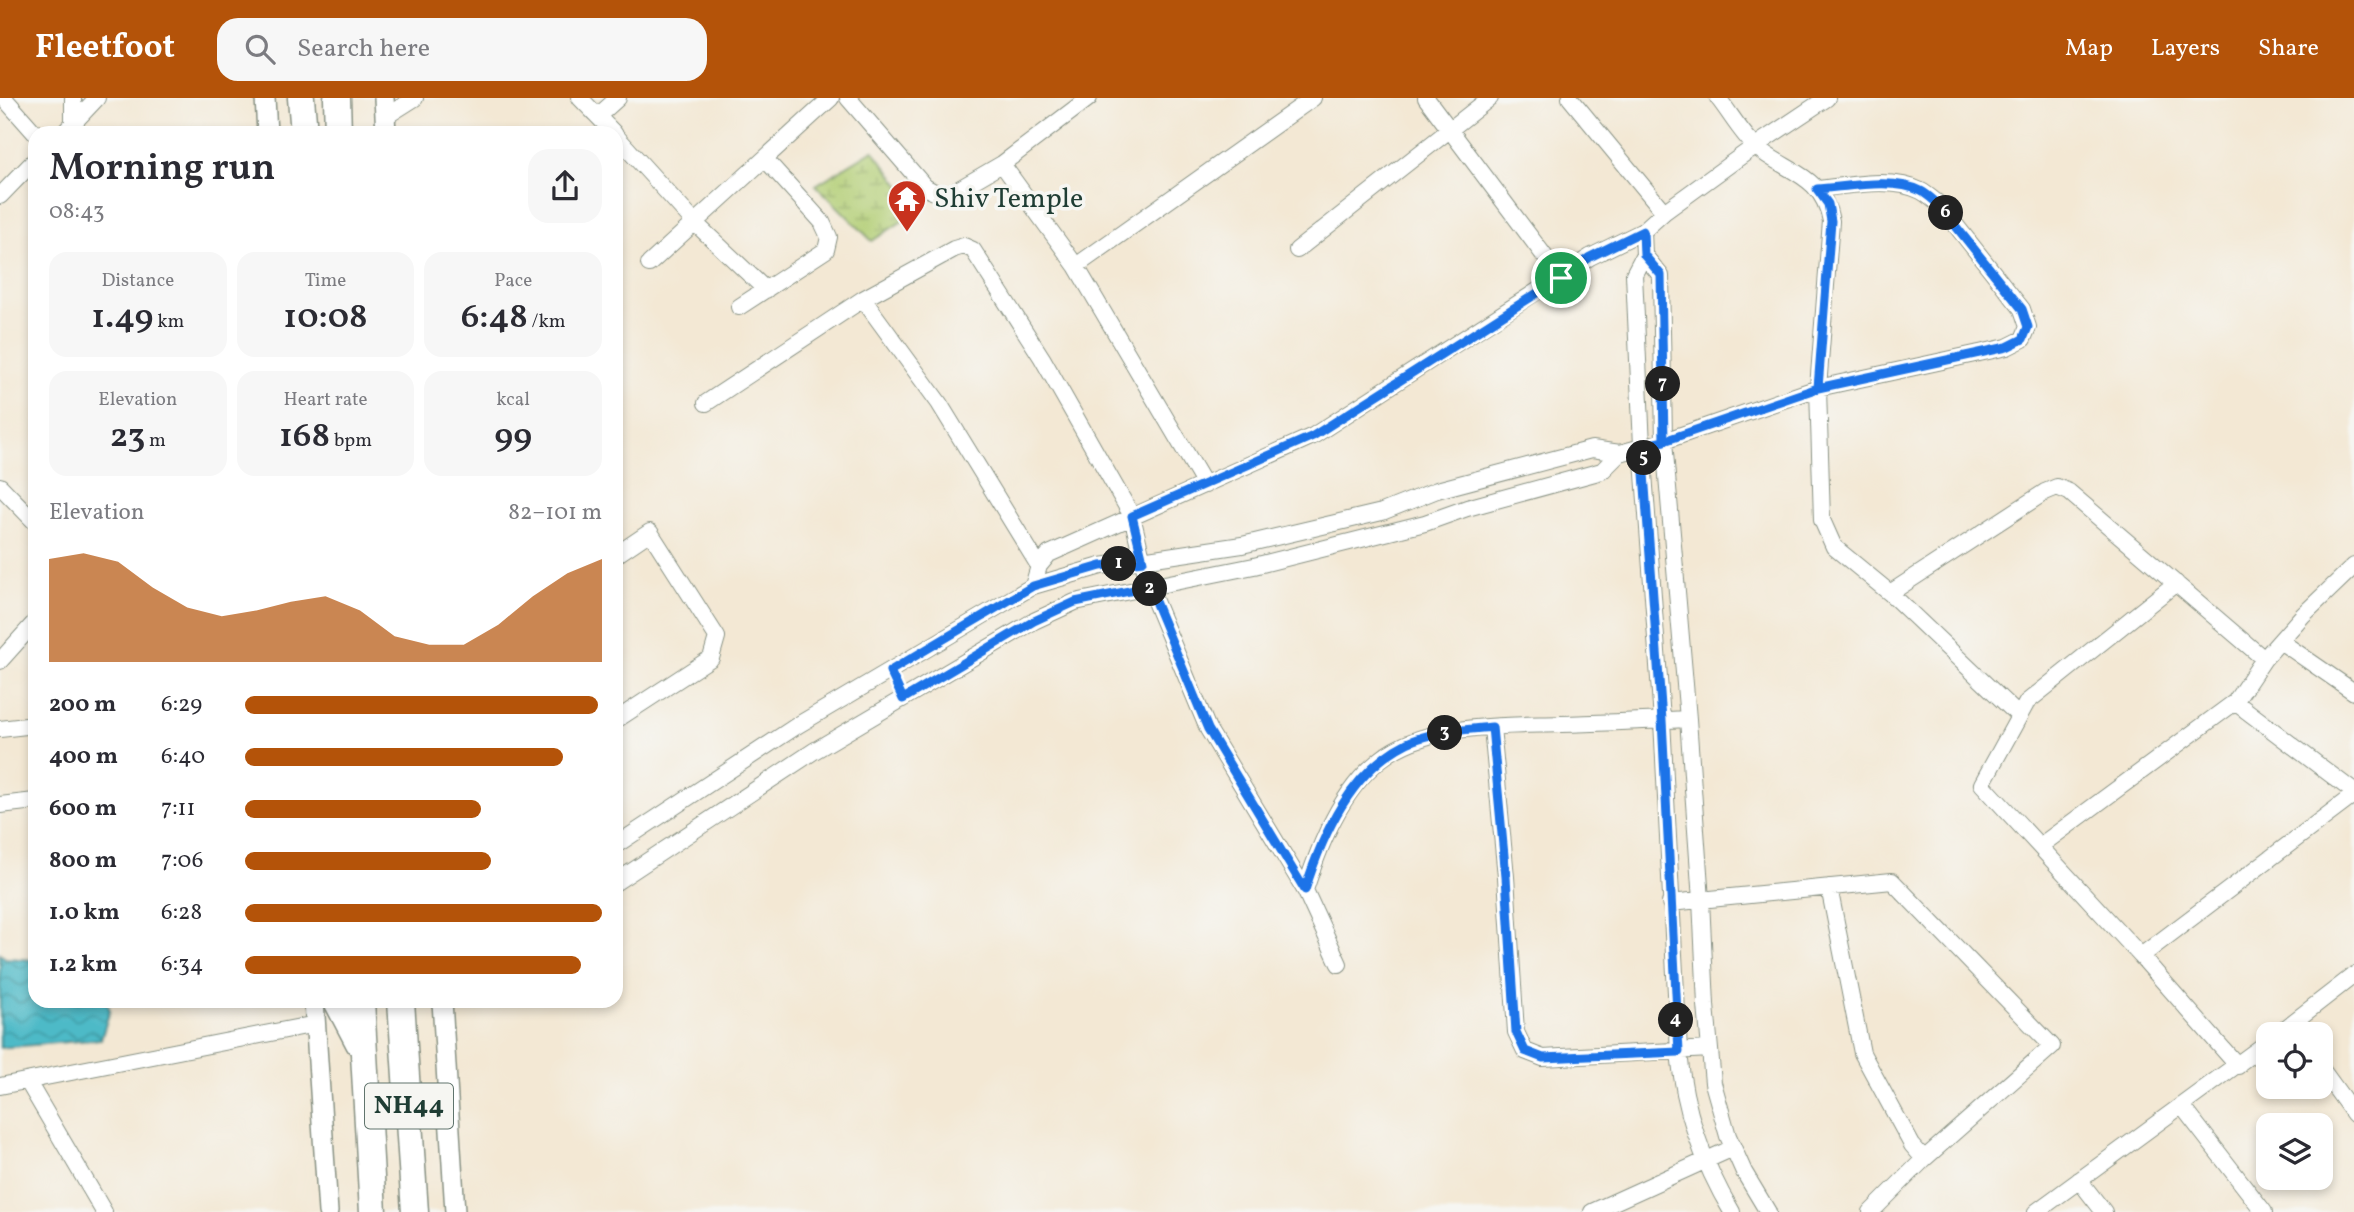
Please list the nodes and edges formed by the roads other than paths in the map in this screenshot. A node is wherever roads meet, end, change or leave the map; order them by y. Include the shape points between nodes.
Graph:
1 (4, 98) edge
2 (73, 98) edge
3 (97, 98) edge
4 (265, 98) edge
5 (301, 98) edge
6 (337, 98) edge
7 (415, 98) edge
8 (580, 98) edge
9 (618, 98) edge
10 (831, 98) edge
11 (849, 98) edge
12 (1089, 98) edge
13 (1313, 98) edge
14 (1426, 98) edge
15 (1490, 98) edge
16 (1570, 98) edge
17 (1718, 98) edge
18 (1827, 98) edge
19 (385, 116) edge
20 (598, 116) junction
21 (29, 126) edge
22 (69, 126) edge
23 (72, 126) edge
24 (267, 126) edge
25 (303, 126) edge
26 (338, 126) edge
27 (607, 126) edge
28 (1451, 130) junction
29 (623, 143) edge
30 (1755, 146) junction
31 (766, 160) junction
32 (1002, 164) junction
33 (28, 167) edge
34 (1817, 189) junction
35 (0, 195) edge
36 (1664, 212) junction
37 (695, 223) junction
38 (1643, 231) junction
39 (1297, 250) dead end
40 (1644, 255) junction
41 (649, 264) dead end
42 (1076, 266) junction
43 (1561, 278) junction
44 (766, 290) junction
45 (863, 299) junction
46 (739, 307) dead end
47 (1818, 388) junction
48 (706, 403) dead end
49 (1664, 441) junction
50 (1642, 446) junction
51 (1620, 453) junction
52 (1457, 484) junction
53 (1205, 485) junction
54 (0, 486) edge
55 (1467, 508) junction
56 (28, 516) edge
57 (1132, 516) junction
58 (623, 550) edge
59 (1143, 561) junction
60 (1039, 566) junction
61 (2354, 566) edge
62 (2176, 583) junction
63 (1033, 586) junction
64 (1149, 587) junction
65 (1890, 593) junction
66 (28, 630) edge
67 (2280, 641) junction
68 (2264, 659) junction
69 (0, 661) edge
70 (890, 671) junction
71 (2354, 692) edge
72 (903, 699) junction
73 (2235, 702) junction
74 (623, 715) edge
75 (2019, 716) junction
76 (1688, 719) junction
77 (1662, 720) junction
78 (28, 726) edge
79 (1492, 727) junction
80 (0, 729) edge
81 (2354, 793) edge
82 (28, 802) edge
83 (0, 805) edge
84 (623, 840) edge
85 (2040, 846) junction
86 (623, 877) edge
87 (1829, 887) junction
88 (1305, 890) junction
89 (1701, 900) junction
90 (1670, 903) junction
91 (2141, 956) junction
92 (1339, 964) dead end
93 (2354, 975) edge
94 (315, 1008) edge
95 (341, 1008) edge
96 (361, 1008) edge
97 (401, 1008) edge
98 (442, 1008) edge
99 (2299, 1022) edge
100 (316, 1024) junction
101 (1710, 1049) junction
102 (1679, 1052) junction
103 (2256, 1052) edge
104 (365, 1054) junction
105 (2238, 1066) junction
106 (28, 1082) junction
107 (2333, 1085) edge
108 (0, 1086) edge
109 (2182, 1106) junction
110 (2354, 1114) edge
111 (1733, 1147) junction
112 (1924, 1159) junction
113 (1706, 1161) junction
114 (2079, 1180) junction
115 (104, 1212) edge
116 (328, 1212) edge
117 (373, 1212) edge
118 (415, 1212) edge
119 (455, 1212) edge
120 (1592, 1212) edge
121 (1732, 1212) edge
122 (1768, 1212) edge
123 (1871, 1212) edge
124 (2036, 1212) edge
125 (2104, 1212) edge
126 (2264, 1212) edge

1 - 21 street
2 - 22 street
3 - 23 street
4 - 24 street
5 - 25 highway
6 - 26 highway
7 - 19 street
8 - 20 street
9 - 20 street
10 - 31 street
11 - 32 street via 925,187 936,193 945,195 959,189
12 - 32 street
13 - 42 street
14 - 28 street
15 - 28 street
16 - 36 street
17 - 30 street
18 - 30 street
20 - 27 street
28 - 39 street
28 - 43 street
29 - 37 street
30 - 34 street
30 - 36 street
31 - 37 street
31 - 44 street via 822,222 829,237 826,250
32 - 42 street
33 - 35 street
34 - 47 street via 1828,204 1831,221
34 - 47 street via 1885,184 1922,191 1938,204 2022,309 2028,327 2023,339 2007,347
36 - 38 street
37 - 41 street
37 - 44 street
38 - 40 street
38 - 43 street via 1590,257
40 - 49 street via 1661,275
40 - 50 street via 1634,274
42 - 53 street
43 - 53 street via 1313,436
44 - 46 street
45 - 48 street
45 - 57 street via 954,249 964,246 973,250
45 - 60 street via 940,403
47 - 49 street
47 - 65 street via 1822,520 1834,547
49 - 50 street
49 - 76 street
50 - 51 street
50 - 77 street
51 - 52 street via 1592,449
51 - 55 street via 1602,471
52 - 55 street
52 - 59 street via 1382,512 1242,545
53 - 57 street
54 - 56 street
55 - 64 street via 1254,566
57 - 59 street
57 - 60 street via 1049,554
58 - 74 street via 650,532 717,637 711,658
59 - 63 street via 1101,566
59 - 64 street
60 - 63 street
61 - 67 street
62 - 65 street via 2069,492 2057,487
62 - 68 street
62 - 75 street via 2027,702
63 - 70 street
64 - 72 street via 1075,602 1034,621
64 - 88 street via 1208,729
65 - 75 street
66 - 69 street
67 - 68 street
67 - 71 street
68 - 73 street
70 - 72 street
70 - 84 street via 798,725
72 - 86 street via 814,751
73 - 81 street
73 - 85 street
75 - 85 street via 1982,784
76 - 77 street
76 - 89 street
77 - 79 street
77 - 90 street
78 - 80 street
79 - 88 street via 1409,742 1381,759 1353,789 1333,821
79 - 102 street via 1516,1032 1525,1051 1543,1058
81 - 91 street
82 - 83 street
85 - 91 street
87 - 89 street
87 - 112 street via 1862,1053
87 - 112 street via 1892,881 2052,1046
88 - 92 street
89 - 90 street
89 - 101 street
90 - 102 street
91 - 105 street
93 - 99 street
94 - 100 street
95 - 104 highway
96 - 104 highway, NH44
97 - 118 highway, NH44
98 - 119 street
100 - 106 street
100 - 116 street
101 - 102 street
101 - 111 street via 1713,1083
102 - 113 street via 1682,1088
103 - 105 street
104 - 117 highway, NH44
105 - 109 street
106 - 108 street
106 - 115 street
107 - 110 street
109 - 114 street
109 - 126 street
111 - 113 street
111 - 122 street
112 - 123 street
113 - 120 street
113 - 121 street
114 - 124 street
114 - 125 street

